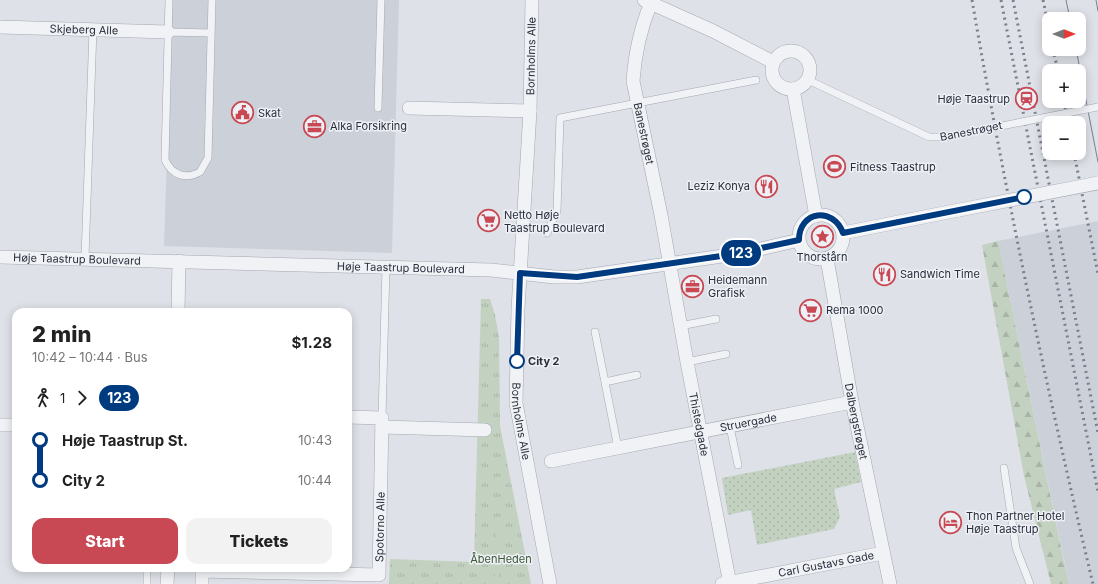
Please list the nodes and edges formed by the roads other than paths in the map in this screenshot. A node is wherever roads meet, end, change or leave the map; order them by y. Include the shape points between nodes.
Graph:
1 (169, 0) edge
2 (212, 0) edge
3 (381, 0) edge
4 (532, 0) edge
5 (647, 2) edge
6 (0, 27) edge
7 (93, 29) junction
8 (168, 32) junction
9 (211, 33) junction
10 (773, 62) junction
11 (756, 80) dead end
12 (808, 80) junction
13 (793, 89) junction
14 (637, 103) junction
15 (1098, 107) edge
16 (378, 108) dead end
17 (409, 108) dead end
18 (530, 111) junction
19 (1098, 183) edge
20 (816, 216) junction
21 (547, 232) dead end
22 (843, 233) junction
23 (799, 240) junction
24 (0, 257) edge
25 (86, 258) junction
26 (827, 259) junction
27 (179, 261) junction
28 (670, 265) junction
29 (386, 268) junction
30 (520, 273) junction
31 (178, 308) edge
32 (716, 319) dead end
33 (680, 326) junction
34 (595, 332) dead end
35 (726, 354) dead end
36 (687, 362) junction
37 (637, 375) dead end
38 (605, 382) junction
39 (852, 402) junction
40 (352, 418) edge
41 (382, 423) junction
42 (0, 425) edge
43 (12, 425) edge
44 (730, 426) junction
45 (485, 430) dead end
46 (701, 432) junction
47 (618, 448) junction
48 (551, 461) dead end
49 (738, 465) dead end
50 (1004, 468) dead end
51 (883, 553) junction
52 (147, 572) edge
53 (168, 572) edge
54 (202, 572) edge
55 (273, 572) edge
56 (727, 583) edge
57 (147, 584) edge
58 (167, 584) edge
59 (202, 584) edge
60 (550, 584) edge
61 (890, 584) edge
62 (1030, 584) edge

1 - 8 lane
2 - 9 lane
3 - 16 lane
4 - 18 street, Bornholms Alle
5 - 10 street, Banestrøget
5 - 14 street, Banestrøget via 634,58 633,81
6 - 7 street, Skjeberg Alle
7 - 8 street, Skjeberg Alle
7 - 25 lane
8 - 9 lane
8 - 9 lane via 165,160 168,168 174,173 187,177 200,172 208,158
10 - 12 street via 785,51 800,52 810,64
10 - 13 street via 772,74 777,84
11 - 14 lane
12 - 13 street
12 - 15 lane, Banestrøget, bridge via 929,137 946,137
13 - 20 street
14 - 21 lane via 560,118 557,211
14 - 28 street, Banestrøget
17 - 18 street, Bornholms Alle
18 - 30 street, Bornholms Alle
19 - 22 street, bridge
20 - 22 street via 830,217 836,221
20 - 23 street via 803,225
22 - 26 street via 838,252
23 - 26 street via 801,248 812,258
23 - 28 street, Høje Taastrup Boulevard via 743,253
24 - 25 street, Høje Taastrup Boulevard
25 - 27 street, Høje Taastrup Boulevard
26 - 39 street, Dalbergstrøget
27 - 29 street, Høje Taastrup Boulevard
27 - 31 street
28 - 30 street, Høje Taastrup Boulevard via 577,277
28 - 33 street, Thistedgade
29 - 30 street, Høje Taastrup Boulevard
29 - 41 lane
30 - 60 street, Bornholms Alle via 516,403
32 - 33 lane
33 - 36 street, Thistedgade
34 - 38 lane
35 - 36 lane
36 - 46 street, Thistedgade
37 - 38 lane
38 - 47 lane
39 - 44 street, Struergade
39 - 51 street, Dalbergstrøget
40 - 41 street
41 - 45 street
41 - 55 street, Spotorno Alle via 379,575
42 - 43 street
44 - 46 street, Struergade
44 - 49 lane
46 - 47 street, Struergade
46 - 56 street, Thistedgade
47 - 48 street, Struergade
50 - 62 lane via 1016,548
51 - 56 street, Carl Gustavs Gade
51 - 61 street, Dalbergstrøget
52 - 57 lane
53 - 58 street
54 - 59 street, Spotorno Alle

